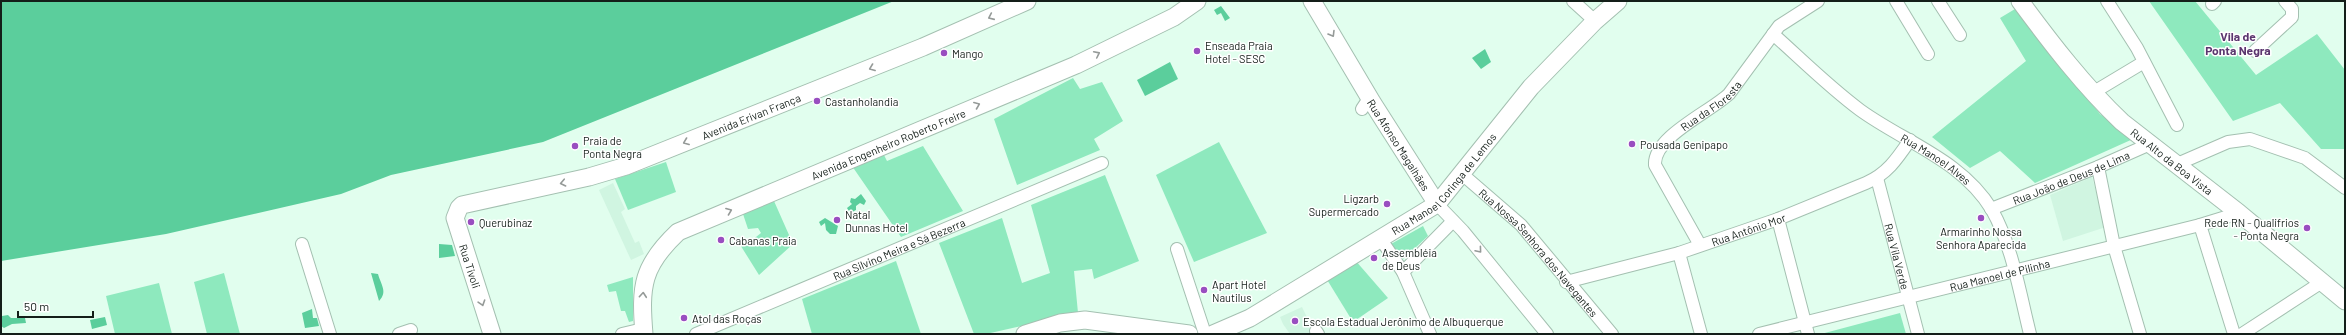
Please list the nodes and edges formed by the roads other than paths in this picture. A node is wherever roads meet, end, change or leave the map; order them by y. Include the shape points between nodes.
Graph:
1 (1027, 1) edge
2 (1197, 1) edge
3 (1312, 1) edge
4 (1572, 1) edge
5 (1618, 1) edge
6 (1818, 1) edge
7 (1896, 1) edge
8 (1938, 1) edge
9 (2020, 1) edge
10 (2106, 1) edge
11 (2285, 1) edge
12 (1595, 21) junction
13 (1773, 34) junction
14 (1960, 35) dead end
15 (2255, 51) dead end
16 (1928, 54) dead end
17 (2144, 62) junction
18 (2094, 92) junction
19 (2177, 125) dead end
20 (1910, 140) junction
21 (2150, 144) junction
22 (1102, 163) dead end
23 (2175, 165) junction
24 (2098, 167) junction
25 (1462, 174) junction
26 (1877, 178) junction
27 (2345, 188) edge
28 (466, 202) joint
29 (1437, 204) junction
30 (1991, 209) junction
31 (2239, 213) junction
32 (1778, 219) junction
33 (1454, 221) junction
34 (2200, 225) junction
35 (1380, 238) junction
36 (302, 244) dead end
37 (1700, 245) junction
38 (2114, 246) junction
39 (1177, 248) dead end
40 (1679, 253) junction
41 (2015, 271) junction
42 (1403, 272) junction
43 (1566, 282) junction
44 (2322, 282) junction
45 (1908, 297) junction
46 (2345, 301) edge
47 (1805, 322) junction
48 (411, 330) dead end
49 (643, 332) edge
50 (330, 334) edge
51 (399, 334) edge
52 (492, 334) edge
53 (622, 334) edge
54 (696, 334) edge
55 (1025, 334) edge
56 (1189, 334) edge
57 (1205, 334) edge
58 (1213, 334) edge
59 (1430, 334) edge
60 (1547, 334) edge
61 (1612, 334) edge
62 (1701, 334) edge
63 (1759, 334) edge
64 (1808, 334) edge
65 (1918, 334) edge
66 (2030, 334) edge
67 (2140, 334) edge
68 (2234, 334) edge
69 (2242, 334) edge

1 -> 28 street, Avenida Erivan França via 923,47 626,166 589,177
49 -> 2 street, Avenida Engenheiro Roberto Freire via 642,300 648,269 654,257 678,232 1076,64 1174,17
3 -> 29 street, Rua Afonso Magalhães via 1366,103
4 - 12 street
5 - 12 street, Rua Manoel Coringa de Lemos
6 - 13 street, Rua da Floresta via 1788,19
7 - 16 street
8 - 14 street
9 - 18 street, Rua Alto da Boa Vista via 2060,54
10 - 17 street
11 - 15 street via 2293,14
12 - 25 street, Rua Manoel Coringa de Lemos via 1531,87
13 - 20 street, Rua Manoel Alves via 1860,110
13 - 37 street, Rua da Floresta via 1729,94 1678,131 1656,154 1655,165
17 - 18 street
17 - 19 street
18 - 21 street, Rua Alto da Boa Vista via 2106,107
20 - 26 street, Rua Antônio Mor via 1892,166
20 - 30 street, Rua Manoel Alves via 1962,175
21 - 23 street, Rua Alto da Boa Vista
21 - 24 street, Rua João de Deus de Lima
22 - 54 street, Rua Silvino Meira e Sá Bezerra
23 - 27 street via 2228,142 2250,139 2305,158
23 - 31 street, Rua Alto da Boa Vista
24 - 30 street, Rua João de Deus de Lima
24 - 38 street
25 - 29 street, Rua Manoel Coringa de Lemos
25 - 43 street, Rua Nossa Senhora dos Navegantes via 1521,225
26 - 32 street, Rua Antônio Mor
26 - 45 street, Rua Vila Verde
28 -> 52 street, Rua Tivoli via 459,208 455,218
29 - 33 street, Rua Afonso Magalhães
29 - 35 street, Rua Manoel Coringa de Lemos
30 - 41 street, Rua Manoel Alves
31 - 34 street, Rua Manoel de Pilinha
31 - 44 street, Rua Alto da Boa Vista
32 - 37 street, Rua Antônio Mor
32 - 47 street
33 - 42 street
33 -> 60 street, Rua Afonso Magalhães
34 - 38 street, Rua Manoel de Pilinha
34 - 68 street
35 - 42 street
35 - 58 street, Rua Manoel Coringa de Lemos via 1250,318
36 - 50 street
37 - 40 street, Rua Antônio Mor
38 - 41 street, Rua Manoel de Pilinha
38 - 67 street
39 - 57 street
40 - 43 street, Rua Antônio Mor
40 - 62 street
41 - 45 street, Rua Manoel de Pilinha
41 - 66 street, Rua Manoel Alves
42 - 59 street
43 - 61 street, Rua Nossa Senhora dos Navegantes
44 - 46 street, Rua Alto da Boa Vista
44 - 69 street
45 - 47 street, Rua Manoel de Pilinha
45 - 65 street, Rua Vila Verde
47 - 63 street, Rua Manoel de Pilinha
47 - 64 street
48 - 51 street
49 - 53 street
55 - 56 street via 1060,323 1084,320

